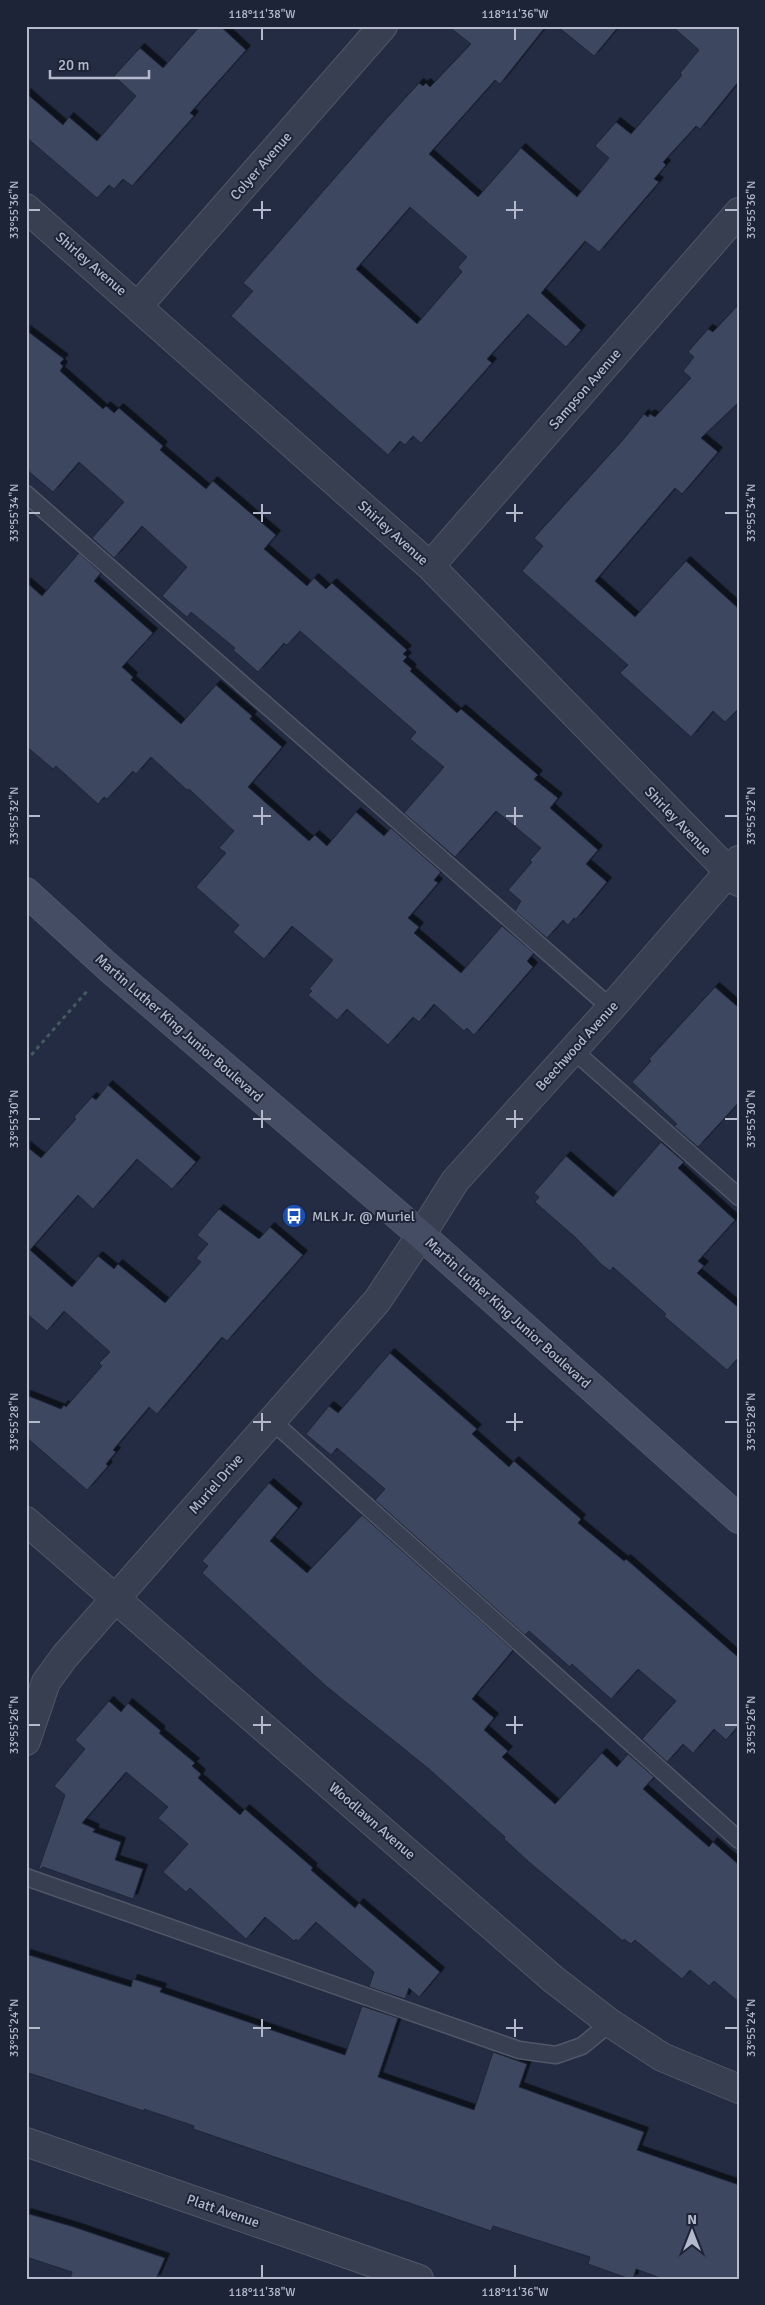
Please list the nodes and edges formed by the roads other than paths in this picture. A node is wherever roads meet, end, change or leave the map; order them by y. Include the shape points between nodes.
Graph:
1 (384, 26) edge
2 (26, 208) edge
3 (739, 212) edge
4 (138, 306) junction
5 (26, 494) edge
6 (430, 566) junction
7 (735, 872) edge
8 (26, 892) edge
9 (611, 1008) junction
10 (573, 1050) junction
11 (739, 1197) edge
12 (421, 1235) junction
13 (272, 1421) junction
14 (739, 1519) edge
15 (26, 1521) edge
16 (116, 1598) junction
17 (26, 1741) edge
18 (739, 1840) edge
19 (26, 1877) edge
20 (610, 2023) junction
21 (739, 2089) edge
22 (26, 2142) edge
23 (419, 2279) edge

1 - 4 street, Colyer Avenue
2 - 4 street, Shirley Avenue
3 - 6 street, Sampson Avenue
4 - 6 street, Shirley Avenue
5 - 9 lane
6 - 7 street, Shirley Avenue
7 - 9 street, Beechwood Avenue
8 - 12 main road, Martin Luther King Junior Boulevard via 108,967
9 - 10 street, Beechwood Avenue
10 - 11 lane
10 - 12 street, Beechwood Avenue via 455,1180
12 - 13 street, Muriel Drive via 377,1300
12 - 14 main road, Martin Luther King Junior Boulevard
13 - 16 street, Muriel Drive
13 - 18 lane
15 - 16 street, Woodlawn Avenue
16 - 17 street, Muriel Drive via 46,1682
16 - 20 street, Woodlawn Avenue via 545,1972
19 - 20 lane via 519,2050 556,2055 582,2046
20 - 21 street, Woodlawn Avenue via 662,2057
22 - 23 street, Platt Avenue

